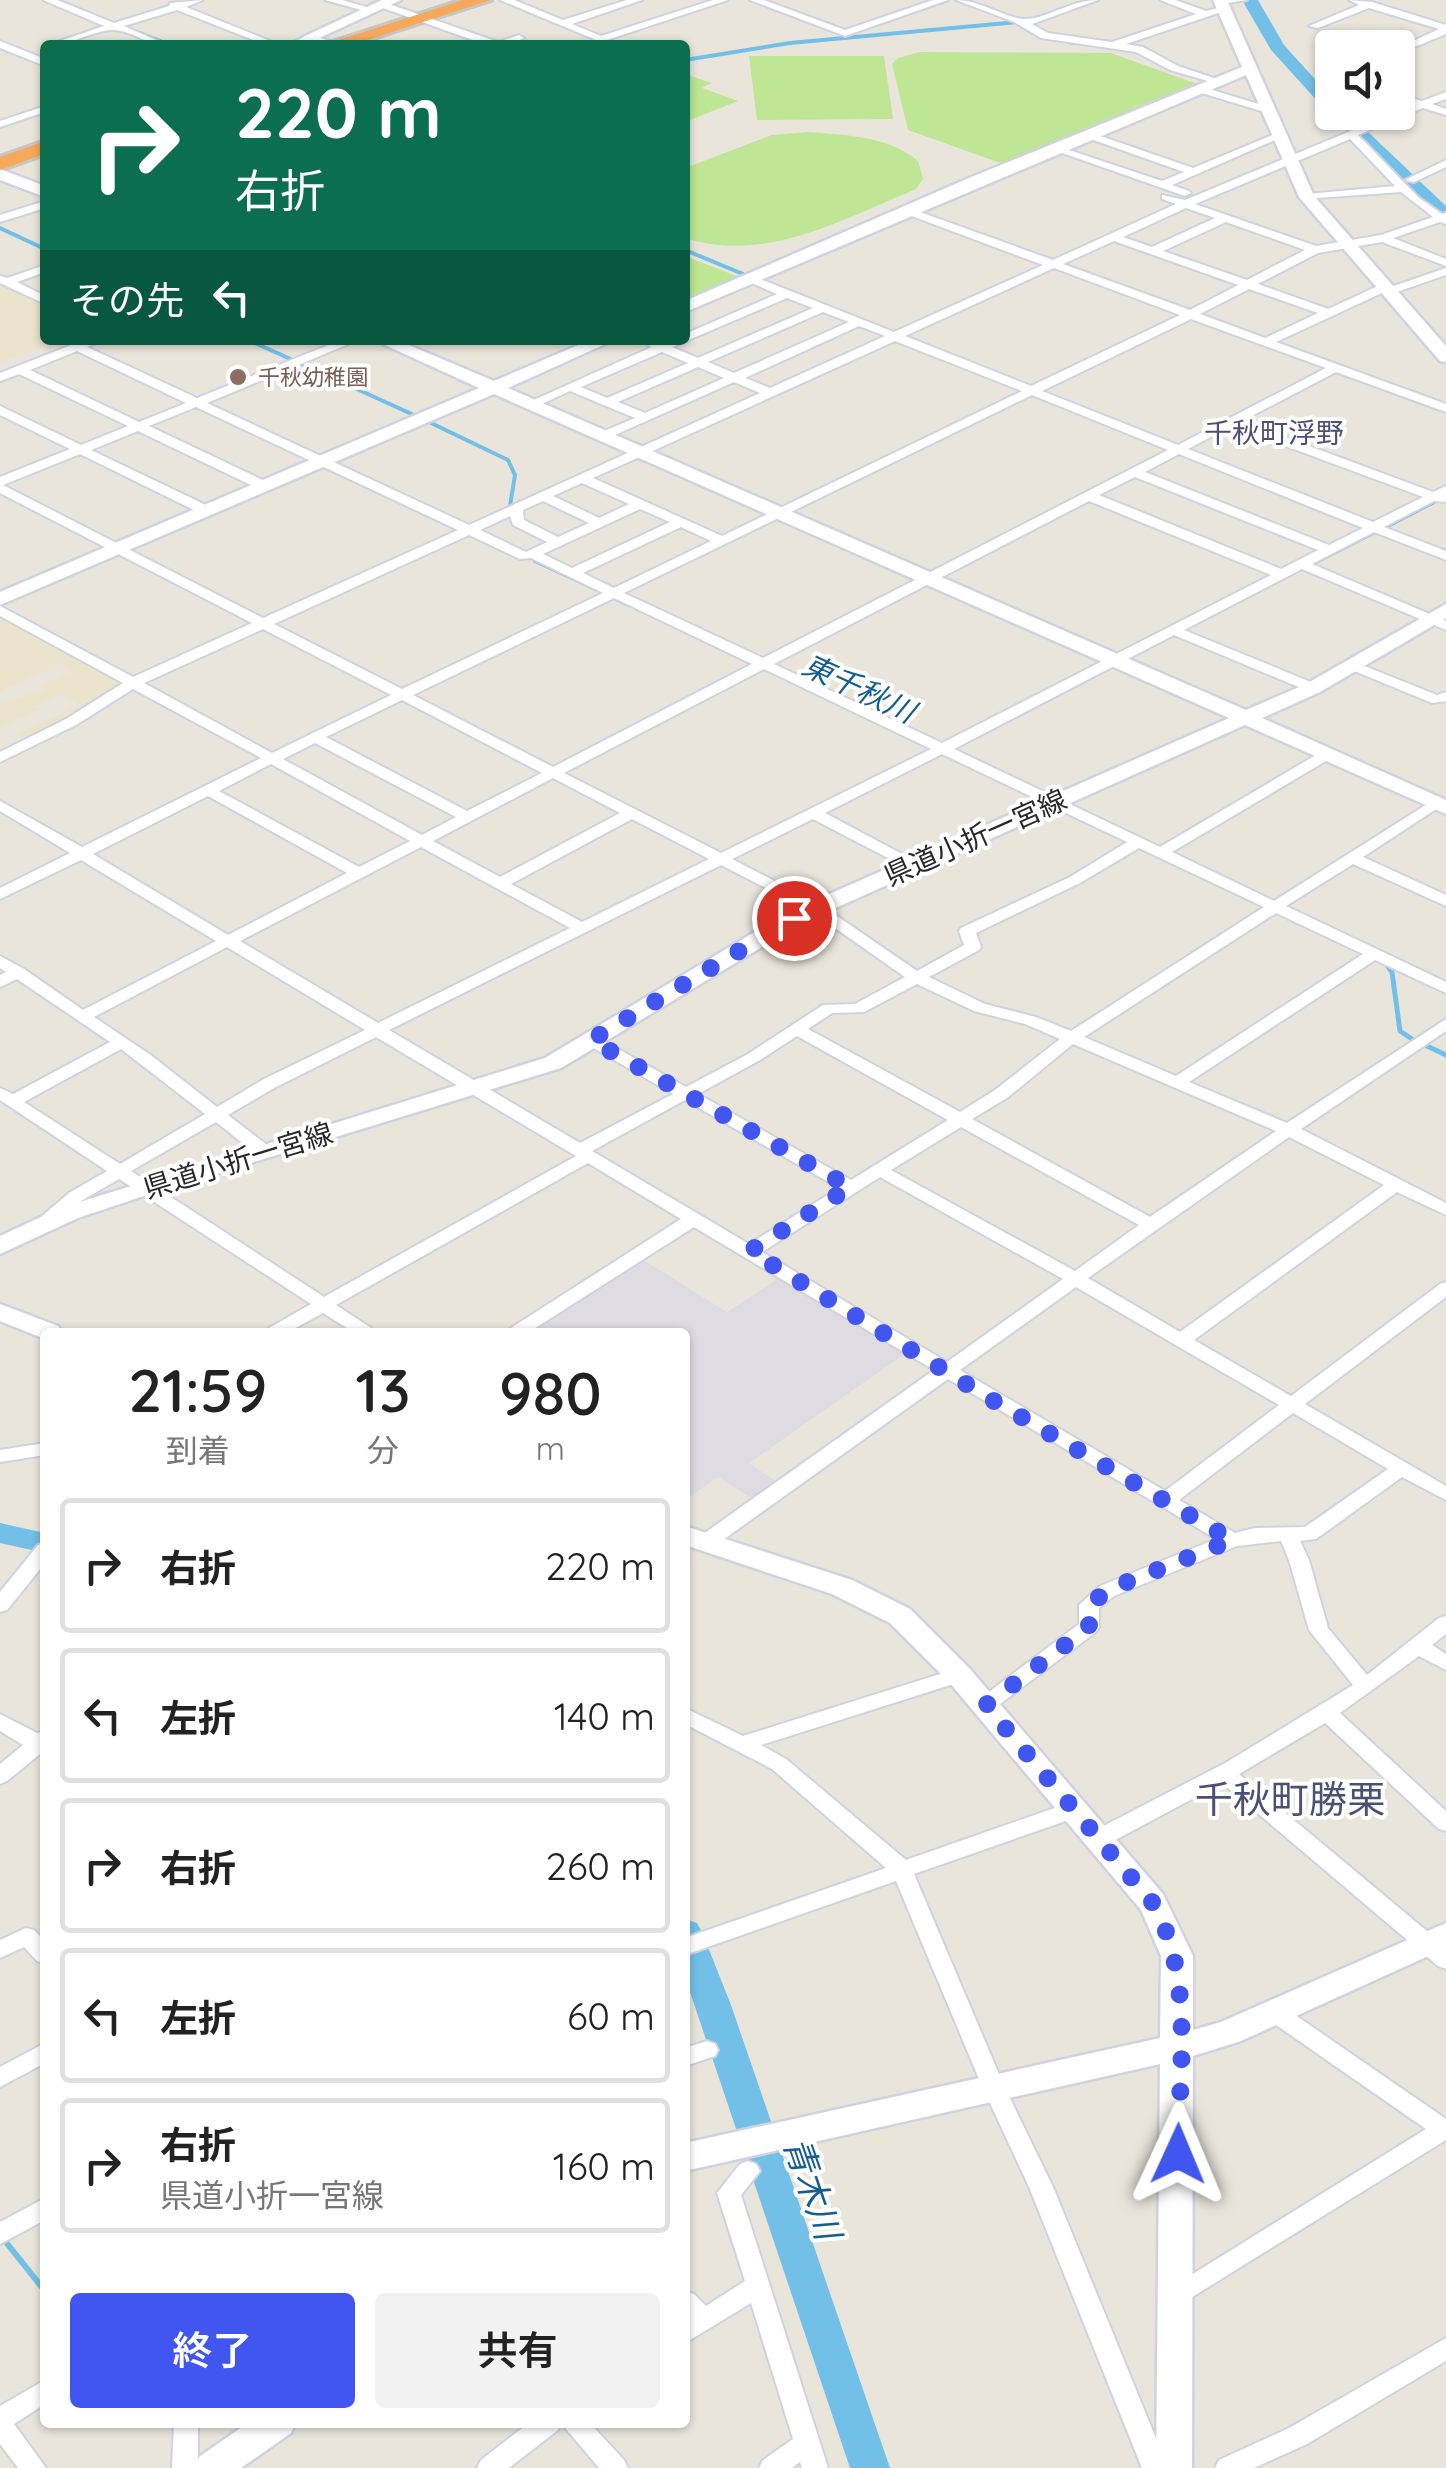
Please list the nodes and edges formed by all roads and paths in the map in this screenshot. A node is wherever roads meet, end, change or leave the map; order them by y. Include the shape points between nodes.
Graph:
1 (48, 0) edge
2 (160, 0) edge
3 (198, 0) edge
4 (330, 0) edge
5 (482, 0) edge
6 (493, 0) edge
7 (505, 0) edge
8 (637, 0) edge
9 (723, 0) edge
10 (755, 0) edge
11 (790, 0) edge
12 (943, 0) edge
13 (960, 0) edge
14 (1093, 0) edge
15 (1165, 0) edge
16 (1242, 0) edge
17 (1354, 0) edge
18 (1373, 2) edge
19 (1222, 3) edge
20 (383, 5) edge
21 (176, 6) junction
22 (771, 6) junction
23 (1203, 13) junction
24 (424, 19) junction
25 (562, 23) junction
26 (1026, 23) junction
27 (114, 26) junction
28 (1314, 26) dead end
29 (1446, 29) edge
30 (310, 37) junction
31 (519, 38) dead end
32 (69, 40) edge
33 (149, 40) edge
34 (262, 40) edge
35 (303, 40) edge
36 (318, 40) edge
37 (349, 40) edge
38 (359, 40) edge
39 (484, 40) edge
40 (513, 40) edge
41 (1415, 43) edge
42 (0, 44) edge
43 (1113, 45) junction
44 (40, 49) edge
45 (24, 54) junction
46 (40, 61) edge
47 (0, 62) edge
48 (1249, 69) junction
49 (1218, 81) junction
50 (1199, 89) junction
51 (1446, 94) edge
52 (1415, 102) edge
53 (1422, 104) junction
54 (1268, 110) junction
55 (40, 111) edge
56 (1446, 112) edge
57 (0, 124) edge
58 (1086, 134) junction
59 (1358, 134) junction
60 (1280, 136) junction
61 (1052, 148) junction
62 (40, 151) edge
63 (1290, 158) junction
64 (1446, 163) edge
65 (0, 165) edge
66 (1193, 172) junction
67 (0, 174) edge
68 (1407, 184) junction
69 (40, 190) edge
70 (1164, 191) junction
71 (1199, 198) junction
72 (1307, 198) junction
73 (1186, 204) junction
74 (40, 206) edge
75 (905, 210) junction
76 (1444, 217) edge
77 (1225, 218) junction
78 (0, 219) edge
79 (1113, 237) junction
80 (1383, 238) junction
81 (1344, 244) junction
82 (1315, 250) junction
83 (1153, 251) junction
84 (1057, 265) junction
85 (1446, 267) edge
86 (40, 269) edge
87 (751, 279) junction
88 (3, 280) edge
89 (1248, 284) junction
90 (1384, 290) junction
91 (786, 294) junction
92 (40, 298) edge
93 (690, 305) edge
94 (822, 308) junction
95 (1328, 312) junction
96 (1191, 314) junction
97 (859, 322) junction
98 (690, 336) edge
99 (896, 337) junction
100 (1266, 342) junction
101 (82, 345) edge
102 (339, 345) edge
103 (395, 345) edge
104 (594, 345) edge
105 (657, 345) edge
106 (667, 345) edge
107 (77, 347) junction
108 (662, 347) junction
109 (1446, 356) edge
110 (698, 362) junction
111 (1335, 368) junction
112 (20, 369) junction
113 (0, 376) edge
114 (734, 377) junction
115 (570, 387) junction
116 (496, 388) junction
117 (1031, 392) junction
118 (771, 393) junction
119 (196, 402) junction
120 (608, 402) junction
121 (533, 403) junction
122 (1446, 408) edge
123 (0, 410) edge
124 (644, 417) junction
125 (1230, 421) junction
126 (140, 426) junction
127 (606, 435) junction
128 (1176, 449) junction
129 (81, 450) junction
130 (643, 452) junction
131 (322, 462) junction
132 (1132, 471) junction
133 (584, 479) junction
134 (0, 485) edge
135 (264, 486) junction
136 (1086, 495) junction
137 (1442, 496) edge
138 (544, 498) junction
139 (640, 504) junction
140 (205, 510) junction
141 (516, 510) junction
142 (782, 512) junction
143 (600, 522) junction
144 (681, 522) junction
145 (1374, 528) junction
146 (471, 531) junction
147 (723, 541) junction
148 (558, 542) junction
149 (116, 550) junction
150 (1328, 550) junction
151 (532, 554) junction
152 (1446, 556) edge
153 (1301, 564) junction
154 (572, 573) junction
155 (1281, 574) junction
156 (932, 577) junction
157 (614, 593) junction
158 (0, 599) edge
159 (0, 610) edge
160 (1441, 618) edge
161 (264, 624) junction
162 (1173, 630) junction
163 (1114, 661) junction
164 (763, 663) junction
165 (1352, 665) junction
166 (132, 683) junction
167 (1313, 688) junction
168 (403, 696) junction
169 (1446, 696) edge
170 (1244, 719) junction
171 (315, 736) junction
172 (944, 748) junction
173 (1326, 755) junction
174 (0, 758) edge
175 (270, 759) junction
176 (550, 772) junction
177 (207, 790) junction
178 (1056, 802) junction
179 (0, 805) edge
180 (1442, 806) edge
181 (813, 812) junction
182 (630, 814) junction
183 (465, 816) junction
184 (421, 839) junction
185 (1140, 841) junction
186 (80, 852) junction
187 (1162, 852) junction
188 (1354, 859) junction
189 (720, 860) junction
190 (912, 865) junction
191 (356, 872) junction
192 (501, 883) junction
193 (0, 894) edge
194 (1446, 901) edge
195 (816, 908) junction
196 (1280, 908) junction
197 (581, 928) junction
198 (226, 940) junction
199 (1374, 954) junction
200 (0, 960) edge
201 (18, 972) junction
202 (917, 977) junction
203 (0, 982) edge
204 (1446, 988) edge
205 (85, 1015) junction
206 (1446, 1024) edge
207 (379, 1030) junction
208 (796, 1030) junction
209 (1070, 1039) junction
210 (591, 1040) junction
211 (122, 1042) junction
212 (1176, 1083) junction
213 (472, 1090) junction
214 (689, 1092) junction
215 (4, 1097) edge
216 (217, 1113) junction
217 (957, 1120) junction
218 (1289, 1130) junction
219 (266, 1153) junction
220 (585, 1153) junction
221 (121, 1169) junction
222 (877, 1169) junction
223 (1395, 1185) junction
224 (147, 1187) junction
225 (850, 1187) junction
226 (1446, 1210) edge
227 (694, 1218) junction
228 (42, 1225) junction
229 (1152, 1225) junction
230 (1, 1245) edge
231 (750, 1251) junction
232 (1076, 1279) junction
233 (1446, 1288) edge
234 (324, 1306) junction
235 (0, 1312) edge
236 (282, 1328) edge
237 (360, 1328) edge
238 (523, 1328) edge
239 (40, 1329) edge
240 (1181, 1340) junction
241 (944, 1370) junction
242 (1291, 1404) junction
243 (40, 1450) edge
244 (0, 1456) edge
245 (1402, 1468) junction
246 (1446, 1494) edge
247 (1165, 1501) junction
248 (1287, 1534) junction
249 (696, 1538) edge
250 (1232, 1540) junction
251 (40, 1557) edge
252 (0, 1604) edge
253 (1446, 1623) edge
254 (1418, 1646) junction
255 (1446, 1663) edge
256 (959, 1675) junction
257 (1366, 1687) junction
258 (986, 1705) junction
259 (1326, 1714) junction
260 (690, 1717) edge
261 (0, 1721) edge
262 (40, 1741) edge
263 (741, 1744) junction
264 (40, 1745) edge
265 (1224, 1773) junction
266 (0, 1776) edge
267 (1072, 1810) junction
268 (1446, 1824) edge
269 (1098, 1839) junction
270 (901, 1868) junction
271 (695, 1944) edge
272 (1440, 1946) edge
273 (0, 1950) edge
274 (40, 1951) edge
275 (1274, 2012) junction
276 (1179, 2047) junction
277 (40, 2055) edge
278 (0, 2078) edge
279 (993, 2086) junction
280 (1445, 2130) edge
281 (690, 2157) edge
282 (738, 2158) junction
283 (40, 2211) edge
284 (0, 2234) edge
285 (757, 2286) junction
286 (1176, 2297) junction
287 (695, 2327) edge
288 (1446, 2348) edge
289 (40, 2394) edge
290 (0, 2422) edge
291 (186, 2428) edge
292 (269, 2428) edge
293 (541, 2428) edge
294 (578, 2428) edge
295 (811, 2456) edge
296 (32, 2468) edge
297 (185, 2468) edge
298 (212, 2468) edge
299 (490, 2468) edge
300 (615, 2468) edge
301 (772, 2468) edge
302 (1155, 2468) edge
303 (1174, 2468) edge
304 (1228, 2468) edge

1 - 27 street
2 - 21 street
3 - 21 street
4 - 20 street
5 - 24 highway
6 - 24 highway
7 - 25 street
8 - 25 street
9 - 25 street via 601,39
10 - 22 street
11 - 22 street
12 - 22 street via 845,34
13 - 26 street
14 - 26 street
15 - 23 street
16 - 19 street
17 - 18 street
18 - 28 street
18 - 29 street
19 - 23 street
19 - 48 street
20 - 24 street
20 - 30 street
21 - 27 street
21 - 34 street
23 - 43 street
24 - 37 highway
24 - 38 highway
24 - 39 street
26 - 43 street via 1045,36
27 - 32 street
27 - 33 street
29 - 41 street
30 - 35 street
30 - 36 street
31 - 40 street
42 - 45 street
43 - 49 street
44 - 45 street
45 - 46 street
45 - 47 street
48 - 49 street
48 - 54 street
49 - 50 street
50 - 54 street
50 - 58 street
51 - 53 street
52 - 53 street
53 - 56 street
53 - 59 street
54 - 60 street
55 - 57 street
58 - 61 street
58 - 66 street
59 - 63 street
59 - 68 street
60 - 63 street
60 - 66 street
61 - 70 street
61 - 75 street
62 - 65 highway
63 - 71 street
63 - 72 street
64 - 68 street
66 - 70 street
67 - 69 street
68 - 72 street
68 - 76 street
70 - 71 street
70 - 73 street
71 - 73 street
72 - 81 street
73 - 77 street
73 - 79 street
74 - 78 street
75 - 84 street
75 - 87 street
76 - 80 street
77 - 82 street
77 - 83 street
79 - 83 street
79 - 84 street
80 - 81 street
80 - 85 street
81 - 82 street
81 - 90 street
82 - 89 street
83 - 89 street
84 - 96 street
84 - 99 street
85 - 90 street
86 - 88 street
87 - 91 street
87 - 93 street
88 - 92 street
89 - 95 street
89 - 96 street
90 - 95 street
90 - 109 street
91 - 94 street
91 - 98 street
94 - 97 street
94 - 110 street
95 - 100 street
96 - 100 street
96 - 117 street
97 - 99 street
97 - 114 street
99 - 117 street
99 - 118 street
100 - 111 street
101 - 107 street
102 - 119 street
103 - 116 street
104 - 116 street
105 - 108 street
106 - 108 street
107 - 112 street
107 - 119 street
108 - 110 street
108 - 115 street
110 - 114 street
110 - 120 street
111 - 122 street
111 - 125 street
112 - 113 street
112 - 126 street
114 - 118 street
114 - 124 street
115 - 120 street
115 - 121 street
116 - 121 street
116 - 131 street
117 - 128 street
117 - 142 street
118 - 130 street
119 - 126 street
119 - 131 street
120 - 124 street
121 - 127 street
123 - 129 street
124 - 127 street
125 - 128 street
125 - 137 street
126 - 129 street
126 - 135 street
127 - 130 street
128 - 132 street
128 - 145 street
129 - 134 street
129 - 140 street
130 - 133 street
130 - 142 street
131 - 135 street
131 - 146 street
132 - 136 street
132 - 150 street
133 - 138 street
133 - 139 street
134 - 149 street
135 - 140 street
136 - 155 street
136 - 156 street
137 - 145 street
138 - 141 street
138 - 143 street
139 - 143 street
139 - 144 street
140 - 149 street
141 - 146 street
141 - 148 street via 518,522
142 - 147 street
142 - 156 street
143 - 148 street
144 - 147 street
144 - 154 street
145 - 150 street
145 - 152 street
146 - 151 street
146 - 161 street
147 - 157 street
148 - 151 street
149 - 158 street
149 - 161 street
150 - 153 street
151 - 154 street
153 - 155 street
153 - 160 street
154 - 157 street
155 - 162 street
156 - 163 street
156 - 164 street
157 - 164 street
157 - 168 street
159 - 166 street
160 - 165 street, 県道小折一宮線
161 - 166 street
161 - 168 street
162 - 163 street
162 - 167 street
163 - 170 street
163 - 172 street
164 - 172 street
164 - 176 street
165 - 167 street, 県道小折一宮線
165 - 169 street via 1438,700
166 - 174 street
166 - 175 street
167 - 170 street, 県道小折一宮線
168 - 171 street
168 - 176 street
170 - 173 street
170 - 178 street, 県道小折一宮線
171 - 175 street
171 - 183 street
172 - 178 street
172 - 181 street
173 - 180 street
173 - 187 street
175 - 177 street
175 - 184 street
176 - 182 street
176 - 183 street
177 - 186 street
177 - 191 street
178 - 185 street
178 - 190 street, 県道小折一宮線
179 - 186 street
180 - 188 street
181 - 189 street
181 - 190 street
182 - 189 street
182 - 192 street
183 - 184 street
184 - 191 street
184 - 192 street
185 - 187 street
185 - 202 street via 967,931 973,947
186 - 193 street
186 - 198 street
187 - 196 street
188 - 194 street
188 - 196 street
189 - 195 street
189 - 197 street
190 - 195 street, 県道小折一宮線
191 - 198 street
192 - 197 street
195 - 202 street
195 - 210 street, 県道小折一宮線
196 - 199 street
196 - 209 street
197 - 207 street
198 - 205 street
198 - 207 street
199 - 204 street
199 - 212 street
200 - 201 street
201 - 203 street
201 - 205 street
202 - 208 street via 858,1008 830,1008
202 - 209 street via 980,1008
205 - 211 street
206 - 218 street
207 - 213 street
207 - 216 street
208 - 214 street
208 - 217 street
209 - 212 street
209 - 217 street
210 - 213 street, 県道小折一宮線 via 553,1063
210 - 214 street
211 - 215 street
211 - 216 street
212 - 218 street
213 - 219 street, 県道小折一宮線
213 - 220 street
214 - 220 street
214 - 225 street
215 - 221 street
216 - 219 street
216 - 221 street
217 - 222 street
217 - 229 street
218 - 223 street
218 - 229 street
219 - 224 street, 県道小折一宮線
220 - 227 street
220 - 234 street
221 - 224 street
221 - 228 street
222 - 225 street
222 - 232 street
223 - 226 street
223 - 240 street
224 - 228 street, 県道小折一宮線
224 - 234 street
225 - 231 street
227 - 231 street
227 - 238 street
228 - 230 street, 県道小折一宮線
229 - 232 street
231 - 241 street
232 - 240 street
232 - 241 street
233 - 242 street
234 - 236 street
234 - 237 street
235 - 239 street
240 - 242 street
241 - 247 street
241 - 249 street
242 - 245 street
242 - 247 street
243 - 244 street
245 - 246 street
245 - 248 street via 1310,1534
247 - 250 street
248 - 250 street
248 - 257 street via 1318,1630
249 - 256 street via 876,1600 928,1640
250 - 258 street via 1107,1590 1089,1606 1089,1627
251 - 252 street
253 - 254 street
254 - 255 street
254 - 257 street
256 - 258 street
256 - 263 street
257 - 259 street
258 - 267 street
259 - 265 street
259 - 268 street
260 - 263 street
261 - 262 street
263 - 270 street via 778,1764
264 - 266 street
265 - 269 street
265 - 272 street
267 - 269 street
267 - 270 street
269 - 276 street via 1165,1924 1176,1956
270 - 271 street
270 - 279 street
272 - 275 street
273 - 274 street via 26,1936
275 - 276 street
275 - 280 street
276 - 279 street
276 - 286 street
277 - 278 street
279 - 282 street via 780,2135
279 - 302 street
280 - 286 street
281 - 282 street
282 - 285 street via 729,2193
283 - 284 street
285 - 287 street
285 - 295 street
286 - 303 street
288 - 304 street via 1298,2436
289 - 290 street
290 - 296 street
291 - 297 street
292 - 298 street
293 - 299 street
294 - 300 street
295 - 301 street

